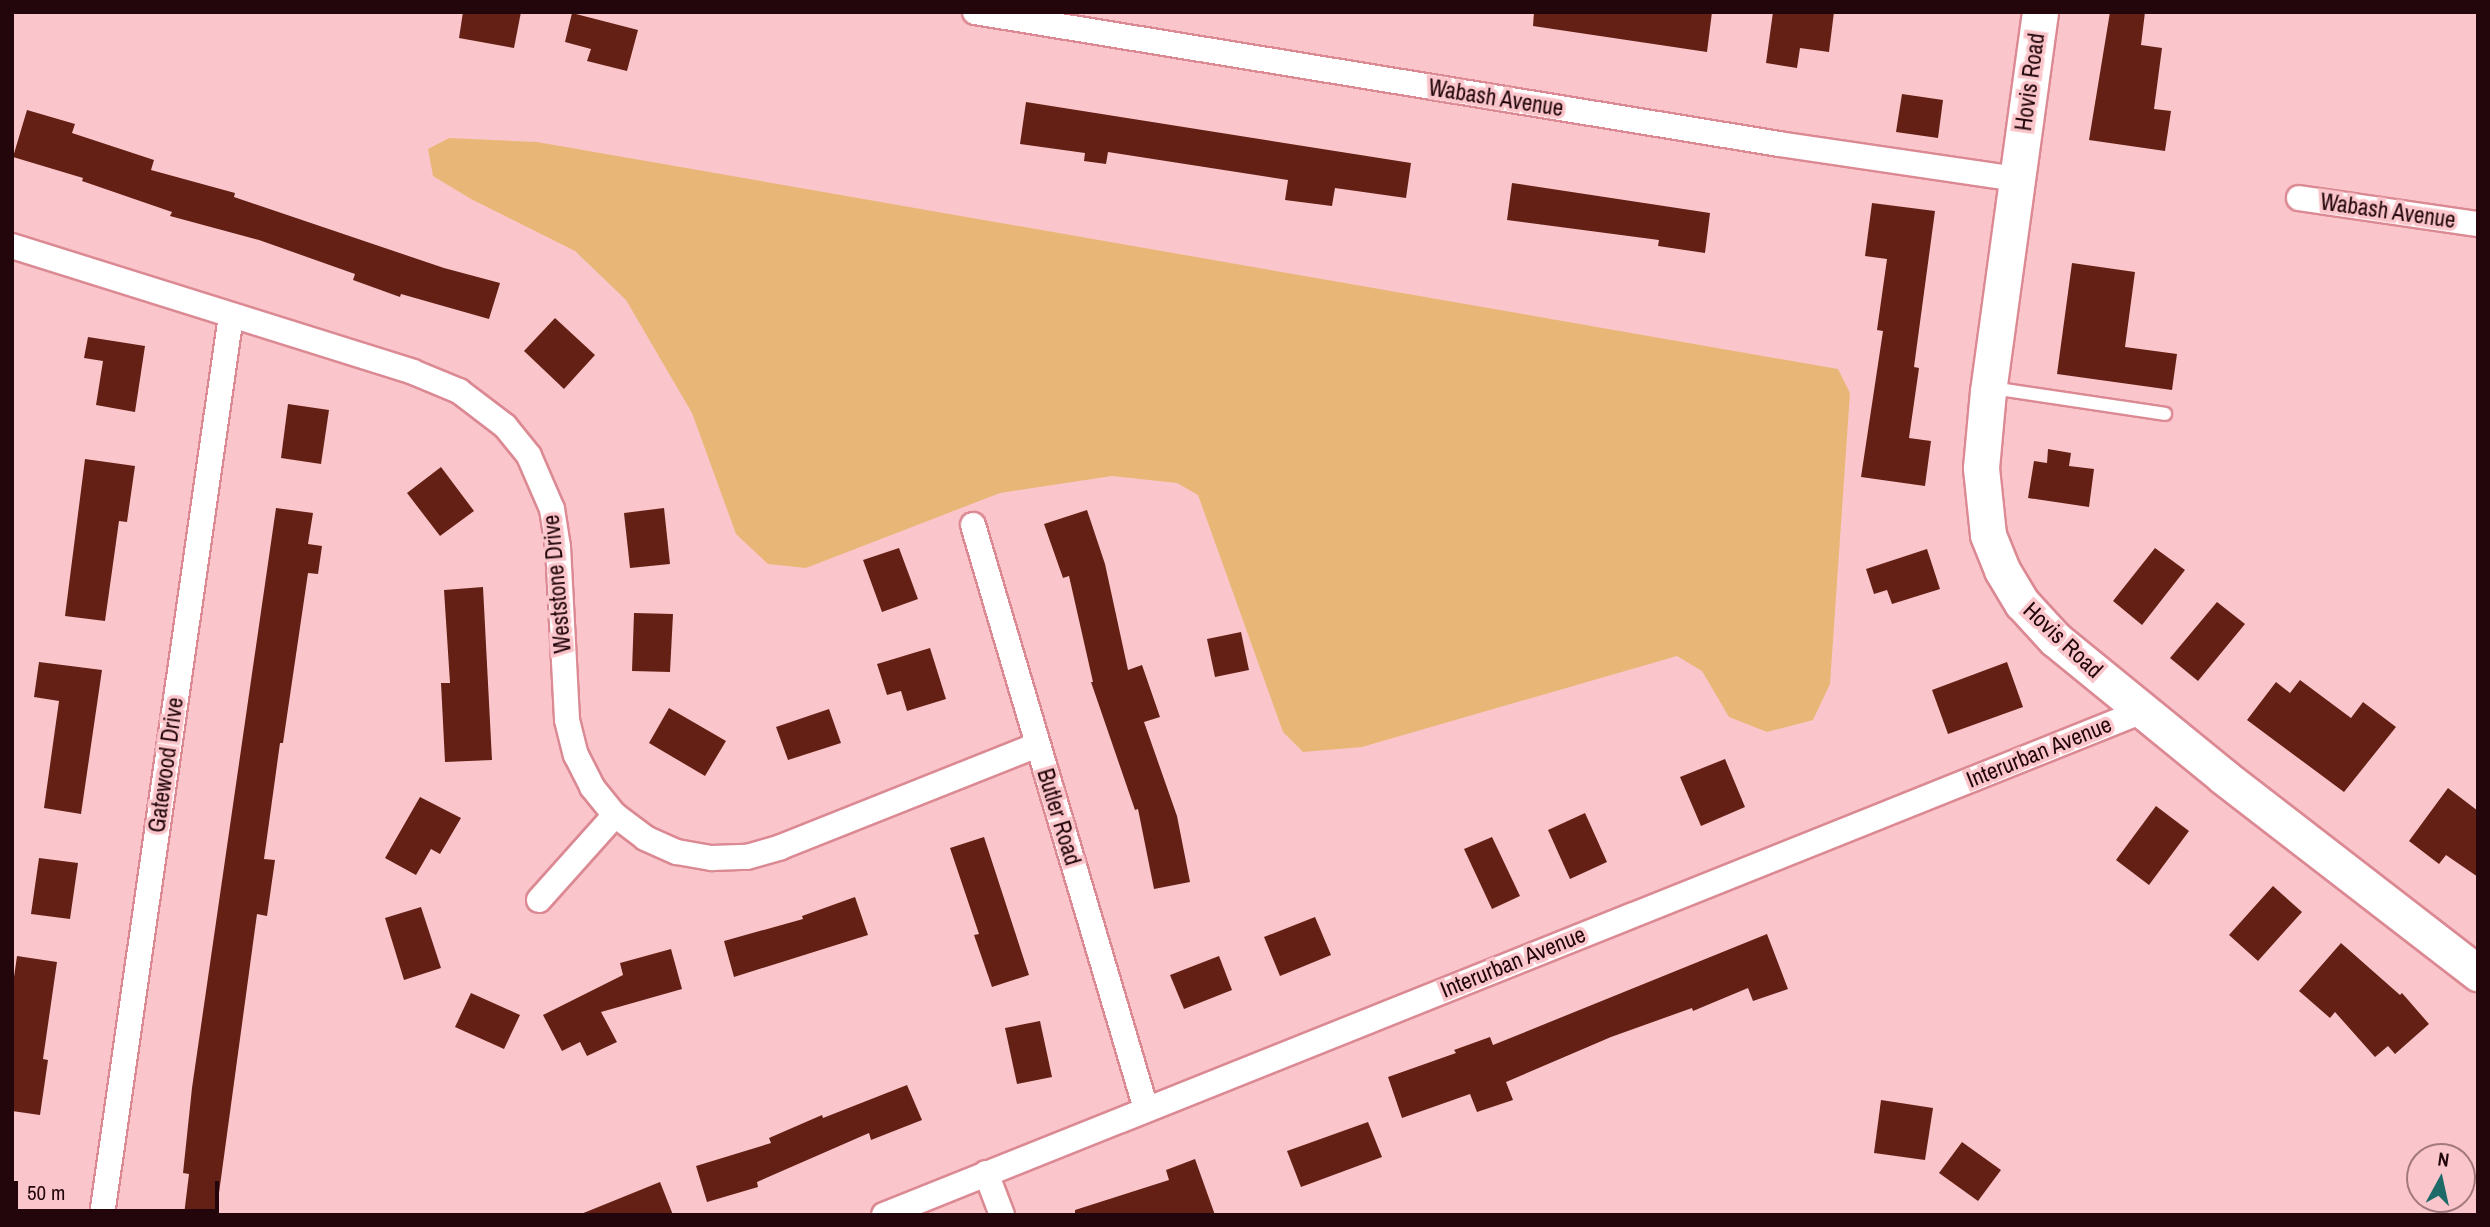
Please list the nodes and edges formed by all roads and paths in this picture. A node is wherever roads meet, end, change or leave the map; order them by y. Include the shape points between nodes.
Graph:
1 (975, 12) edge
2 (2040, 12) edge
3 (2017, 179) junction
4 (2299, 198) dead end
5 (2478, 224) edge
6 (12, 246) edge
7 (231, 315) junction
8 (1988, 387) junction
9 (2165, 414) dead end
10 (972, 525) dead end
11 (2143, 711) junction
12 (1037, 745) junction
13 (615, 815) junction
14 (539, 900) dead end
15 (2477, 970) edge
16 (1146, 1109) junction
17 (986, 1173) junction
18 (102, 1215) edge
19 (884, 1215) edge
20 (1002, 1215) edge

1 - 3 street, Wabash Avenue
2 - 3 street, Hovis Road
3 - 8 street, Hovis Road
4 - 5 street, Wabash Avenue
6 - 7 street, Weststone Drive
7 - 13 street, Weststone Drive via 459,391 505,426 529,456 552,509 558,547 566,720 592,787
7 - 18 street, Gatewood Drive
8 - 9 lane
8 - 11 street, Hovis Road via 1982,491 1988,535 2002,570 2022,603 2055,639
10 - 12 street, Butler Road
11 - 15 street, Hovis Road
11 - 16 street, Interurban Avenue
12 - 13 street, Weststone Drive via 747,857 677,852 645,838
12 - 16 street, Butler Road
13 - 14 street
16 - 17 street, Interurban Avenue
17 - 19 street, Interurban Avenue
17 - 20 street

